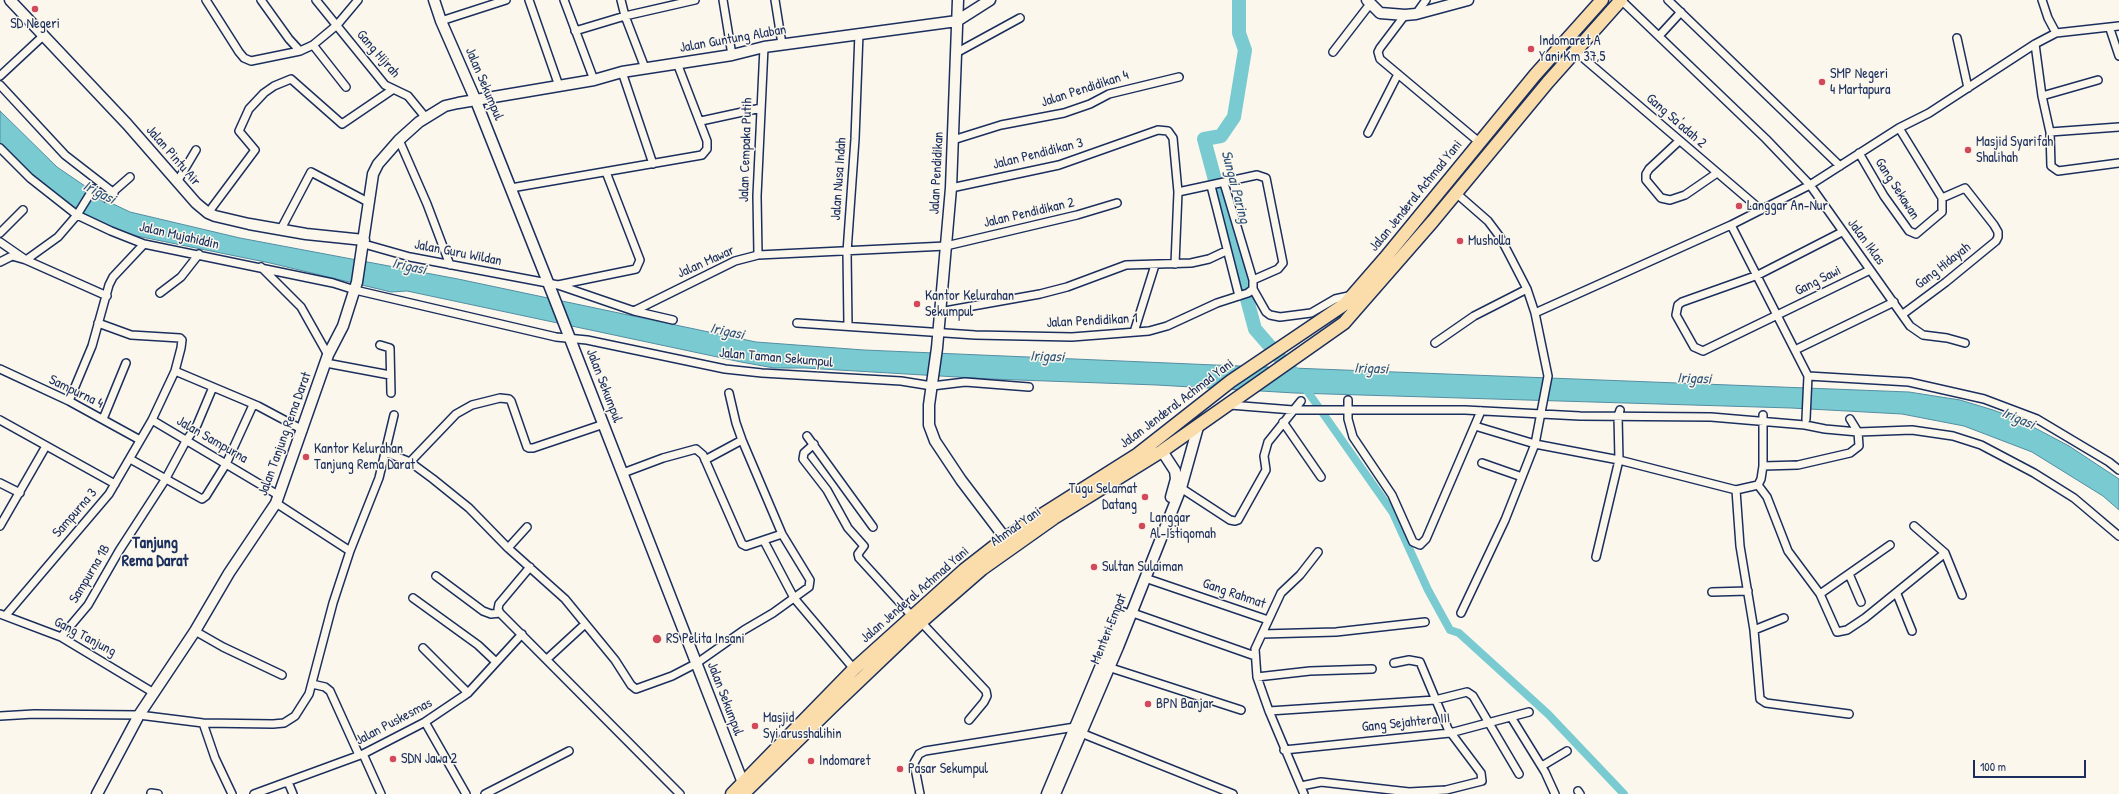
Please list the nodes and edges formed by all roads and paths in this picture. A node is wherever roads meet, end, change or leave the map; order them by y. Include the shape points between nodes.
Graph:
1 (10, 0) edge
2 (206, 0) edge
3 (261, 0) edge
4 (316, 0) edge
5 (358, 0) edge
6 (434, 0) edge
7 (506, 0) edge
8 (529, 0) edge
9 (564, 0) edge
10 (621, 0) edge
11 (695, 0) edge
12 (724, 0) edge
13 (775, 0) edge
14 (958, 0) edge
15 (990, 0) edge
16 (1426, 0) edge
17 (1468, 0) edge
18 (1602, 0) edge
19 (1621, 0) edge
20 (1668, 0) edge
21 (2042, 0) edge
22 (1368, 2) edge
23 (1681, 12) junction
24 (1416, 14) junction
25 (1405, 15) junction
26 (625, 16) junction
27 (1020, 18) dead end
28 (441, 21) junction
29 (957, 21) junction
30 (337, 25) junction
31 (2119, 26) edge
32 (2110, 28) junction
33 (575, 30) junction
34 (859, 33) junction
35 (2056, 33) junction
36 (43, 36) junction
37 (1659, 36) junction
38 (1957, 38) dead end
39 (782, 44) junction
40 (2035, 44) junction
41 (313, 45) junction
42 (764, 46) junction
43 (300, 51) junction
44 (1576, 51) junction
45 (1333, 52) dead end
46 (956, 53) junction
47 (1553, 53) junction
48 (732, 55) junction
49 (2119, 56) edge
50 (677, 63) junction
51 (1565, 64) junction
52 (645, 68) junction
53 (622, 72) junction
54 (1398, 74) junction
55 (1535, 75) junction
56 (0, 76) edge
57 (1179, 77) dead end
58 (594, 80) junction
59 (2098, 80) dead end
60 (0, 84) edge
61 (1546, 84) junction
62 (559, 86) junction
63 (346, 87) dead end
64 (1968, 88) junction
65 (392, 90) junction
66 (2042, 96) junction
67 (476, 101) junction
68 (761, 108) junction
69 (426, 118) junction
70 (700, 121) junction
71 (2119, 127) edge
72 (1899, 128) junction
73 (2050, 132) junction
74 (1368, 133) dead end
75 (399, 140) junction
76 (953, 140) junction
77 (1679, 141) junction
78 (1479, 142) junction
79 (0, 148) edge
80 (196, 150) dead end
81 (1859, 153) junction
82 (2119, 163) edge
83 (653, 164) junction
84 (1840, 166) junction
85 (606, 172) junction
86 (1716, 173) junction
87 (130, 178) dead end
88 (177, 182) junction
89 (1216, 185) junction
90 (1810, 185) junction
91 (511, 188) junction
92 (951, 188) junction
93 (1178, 192) junction
94 (114, 193) junction
95 (1456, 193) junction
96 (1942, 198) junction
97 (368, 202) junction
98 (1117, 203) dead end
99 (24, 210) dead end
100 (1761, 210) junction
101 (79, 211) junction
102 (208, 213) junction
103 (1731, 225) junction
104 (281, 229) junction
105 (1842, 232) junction
106 (0, 233) edge
107 (0, 242) edge
108 (144, 244) junction
109 (364, 244) junction
110 (946, 246) junction
111 (1226, 251) junction
112 (847, 252) junction
113 (199, 254) junction
114 (758, 255) junction
115 (26, 260) junction
116 (0, 262) edge
117 (1175, 264) junction
118 (450, 265) junction
119 (1155, 265) junction
120 (261, 267) junction
121 (1870, 270) junction
122 (1758, 275) junction
123 (1253, 280) junction
124 (553, 285) junction
125 (356, 286) junction
126 (1526, 289) junction
127 (160, 293) dead end
128 (1245, 293) junction
129 (1355, 295) junction
130 (107, 296) junction
131 (1894, 302) junction
132 (634, 311) junction
133 (939, 312) junction
134 (1534, 313) junction
135 (1903, 314) junction
136 (1778, 316) junction
137 (673, 320) dead end
138 (98, 323) junction
139 (797, 323) dead end
140 (848, 326) junction
141 (1134, 332) junction
142 (937, 333) junction
143 (570, 339) junction
144 (1965, 342) dead end
145 (1435, 343) dead end
146 (380, 345) dead end
147 (1795, 350) junction
148 (327, 359) junction
149 (126, 363) dead end
150 (0, 369) edge
151 (175, 371) junction
152 (390, 375) junction
153 (1808, 378) junction
154 (933, 382) junction
155 (213, 387) junction
156 (1029, 387) dead end
157 (729, 392) dead end
158 (391, 394) dead end
159 (1243, 396) joint
160 (1348, 400) dead end
161 (69, 401) junction
162 (1301, 401) dead end
163 (253, 404) junction
164 (1230, 404) junction
165 (1293, 410) junction
166 (1348, 410) junction
167 (1481, 411) junction
168 (1542, 413) junction
169 (1619, 413) junction
170 (394, 415) dead end
171 (1806, 416) dead end
172 (1764, 418) junction
173 (103, 419) junction
174 (1850, 419) dead end
175 (0, 420) edge
176 (152, 420) junction
177 (1283, 422) junction
178 (604, 424) junction
179 (1475, 426) junction
180 (1198, 427) junction
181 (302, 430) junction
182 (1858, 432) junction
183 (806, 436) dead end
184 (140, 440) junction
185 (742, 440) junction
186 (186, 441) junction
187 (814, 444) junction
188 (1534, 444) junction
189 (46, 446) junction
190 (1162, 451) junction
191 (385, 452) junction
192 (130, 458) junction
193 (705, 460) junction
194 (1619, 460) junction
195 (410, 462) junction
196 (1482, 463) dead end
197 (226, 464) junction
198 (1763, 466) junction
199 (2119, 470) edge
200 (623, 474) junction
201 (1321, 476) dead end
202 (1522, 477) junction
203 (165, 480) junction
204 (0, 483) edge
205 (1178, 483) junction
206 (115, 484) junction
207 (1758, 485) junction
208 (1093, 489) junction
209 (1736, 490) junction
210 (20, 493) junction
211 (277, 499) junction
212 (1075, 500) junction
213 (0, 526) edge
214 (873, 526) dead end
215 (1914, 526) dead end
216 (527, 527) dead end
217 (2116, 530) edge
218 (782, 534) junction
219 (2119, 536) edge
220 (1005, 538) junction
221 (764, 541) junction
222 (1890, 545) dead end
223 (508, 548) junction
224 (350, 551) junction
225 (1318, 552) dead end
226 (1945, 553) junction
227 (1596, 557) dead end
228 (530, 567) junction
229 (1849, 574) junction
230 (436, 576) dead end
231 (1142, 576) junction
232 (1748, 590) junction
233 (1712, 592) dead end
234 (1820, 594) junction
235 (1897, 594) junction
236 (1962, 595) dead end
237 (413, 598) dead end
238 (794, 598) junction
239 (1861, 602) dead end
240 (1128, 611) junction
241 (500, 612) junction
242 (1461, 613) dead end
243 (3, 615) edge
244 (1784, 618) dead end
245 (916, 619) junction
246 (1268, 620) junction
247 (1425, 622) dead end
248 (584, 625) junction
249 (1754, 630) junction
250 (195, 631) junction
251 (1912, 631) dead end
252 (522, 634) junction
253 (1262, 634) junction
254 (61, 636) junction
255 (423, 648) dead end
256 (1256, 656) junction
257 (547, 659) junction
258 (496, 662) junction
259 (697, 663) junction
260 (1394, 663) dead end
261 (1105, 666) junction
262 (854, 669) junction
263 (1372, 669) dead end
264 (282, 675) dead end
265 (1257, 677) junction
266 (312, 684) junction
267 (468, 692) junction
268 (154, 693) junction
269 (1434, 700) junction
270 (1241, 710) dead end
271 (1269, 711) junction
272 (1529, 712) dead end
273 (1849, 714) dead end
274 (139, 715) junction
275 (0, 716) edge
276 (1511, 717) junction
277 (969, 720) dead end
278 (426, 722) junction
279 (202, 723) junction
280 (1488, 723) junction
281 (1078, 730) junction
282 (1450, 733) junction
283 (1284, 750) junction
284 (569, 751) dead end
285 (1567, 751) dead end
286 (361, 754) junction
287 (1542, 766) junction
288 (1519, 774) dead end
289 (288, 782) junction
290 (1301, 786) junction
291 (746, 790) edge
292 (1052, 790) edge
293 (97, 794) edge
294 (232, 794) edge
295 (254, 794) edge
296 (294, 794) edge
297 (381, 794) edge
298 (466, 794) edge
299 (485, 794) edge
300 (680, 794) edge
301 (732, 794) edge
302 (920, 794) edge
303 (1233, 794) edge
304 (1304, 794) edge
305 (1555, 794) edge

1 - 36 street, Jalan Pintu Air
2 - 43 street via 244,58 251,61
3 - 43 street via 289,40
4 - 30 street
5 - 30 street, Gang Hijrah
6 - 28 street, Jalan Sekumpul
7 - 28 street
8 - 62 street
9 - 33 street
10 - 26 street
11 - 26 street
12 - 48 street
13 - 39 street
14 - 29 street, Jalan Pendidikan
15 - 29 street, Jalan Guntung Alaban
16 - 24 street
17 - 24 street
18 - 47 highway, Jalan Jenderal Achmad Yani
19 - 37 street, Jalan Iklas
19 - 44 highway, Jalan Jenderal Achmad Yani
20 - 23 street
21 - 35 street
22 - 25 street via 1380,13
22 - 45 street
23 - 37 street
23 - 84 street
24 - 25 street
25 - 54 street via 1378,52 1380,59
26 - 33 street
26 - 52 street
27 - 46 street
28 - 67 street, Jalan Sekumpul
29 - 34 street, Jalan Guntung Alaban
29 - 46 street, Jalan Pendidikan
30 - 41 street
30 - 65 street, Gang Hijrah via 385,85
31 - 32 street
32 - 35 street
32 - 49 street
33 - 58 street
34 - 39 street, Jalan Guntung Alaban
34 - 112 street, Jalan Nusa Indah
35 - 40 street
36 - 56 street
36 - 88 street, Jalan Pintu Air via 127,124
37 - 90 street, Jalan Iklas
38 - 64 street
39 - 42 street, Jalan Guntung Alaban
40 - 64 street
40 - 66 street
41 - 43 street
41 - 63 street
42 - 48 street, Jalan Guntung Alaban
42 - 68 street, Jalan Cempaka Putih
44 - 51 highway, Jalan Jenderal Achmad Yani
44 - 77 street, Gang Sa'adah 2
46 - 76 street, Jalan Pendidikan
47 - 51 highway
47 - 55 highway, Jalan Jenderal Achmad Yani
48 - 50 street, Jalan Guntung Alaban
50 - 52 street, Jalan Guntung Alaban
50 - 70 street
51 - 61 highway, Jalan Jenderal Achmad Yani
52 - 53 street, Jalan Guntung Alaban
53 - 58 street, Jalan Guntung Alaban
53 - 83 street
54 - 74 street
54 - 78 street
55 - 61 highway
55 - 78 highway, Jalan Jenderal Achmad Yani
57 - 76 street, Jalan Pendidikan 4 via 1109,94 1064,113 1001,126
58 - 62 street, Jalan Guntung Alaban
59 - 66 street
60 - 94 street via 65,155
61 - 95 highway, Jalan Jenderal Achmad Yani
62 - 67 street, Jalan Guntung Alaban
64 - 72 street via 1929,113
65 - 69 street, Gang Hijrah via 408,96
65 - 102 street via 342,124 291,79 274,86 249,109 239,132 255,150
66 - 73 street
67 - 69 street, Jalan Tanjung Rema Darat via 445,106
67 - 91 street, Jalan Sekumpul
68 - 70 street
68 - 114 street, Jalan Cempaka Putih via 757,196
69 - 75 street, Jalan Tanjung Rema Darat
70 - 83 street via 707,141 706,152 702,155
71 - 73 street
72 - 81 street
72 - 96 street
73 - 82 street via 2051,166 2058,171
75 - 97 street, Jalan Tanjung Rema Darat via 378,164 373,174
75 - 118 street
76 - 92 street, Jalan Pendidikan
77 - 86 street, Gang Sa'adah 2
77 - 86 street via 1648,169 1646,174 1646,180 1661,198 1670,200 1685,195
78 - 129 highway, Jalan Jenderal Achmad Yani
79 - 101 street, Jalan Mujahiddin via 46,191
80 - 88 street
81 - 84 street
81 - 96 street, Gang Sekawan via 1884,196 1912,233 1916,234 1942,212
83 - 85 street
84 - 90 street
85 - 91 street
85 - 124 street via 640,260 636,269
86 - 100 street, Gang Sa'adah 2
87 - 94 street
88 - 102 street, Jalan Pintu Air
89 - 93 street
89 - 111 street
89 - 123 street
89 - 123 street via 1257,175 1262,175 1268,181 1283,263 1278,269
90 - 100 street
90 - 105 street, Jalan Iklas
91 - 124 street, Jalan Sekumpul
92 - 93 street, Jalan Pendidikan 3 via 1059,165 1129,139 1164,130 1171,133 1174,138
92 - 110 street, Jalan Pendidikan
93 - 117 street
94 - 101 street via 106,198 93,189
95 - 126 street via 1488,221 1500,237
95 - 159 highway, Jalan Jenderal Achmad Yani via 1336,330
96 - 135 street, Gang Hidayah via 1965,188 1994,225 1998,237 1946,282
97 - 104 street via 311,172
97 - 109 street, Jalan Tanjung Rema Darat
98 - 110 street, Jalan Pendidikan 2
99 - 106 street
100 - 103 street
101 - 108 street, Jalan Mujahiddin via 111,231
101 - 115 street via 58,237
102 - 104 street, Jalan Pintu Air
103 - 122 street
103 - 134 street
104 - 109 street, Jalan Pintu Air
105 - 121 street, Jalan Iklas
105 - 122 street
107 - 115 street
108 - 113 street, Jalan Mujahiddin
108 - 130 street via 113,277
109 - 118 street, Jalan Guru Wildan
109 - 125 street, Jalan Tanjung Rema Darat
110 - 112 street, Jalan Mawar
110 - 133 street, Jalan Pendidikan
111 - 117 street via 1209,259
111 - 128 street
112 - 114 street, Jalan Mawar
112 - 140 street, Jalan Nusa Indah
113 - 120 street, Jalan Mujahiddin
113 - 127 street via 181,277
114 - 132 street, Jalan Mawar via 728,264
115 - 116 street via 12,256
115 - 130 street
117 - 119 street
118 - 124 street, Jalan Guru Wildan
119 - 133 street via 1126,265 1040,294
119 - 141 street
120 - 125 street, Jalan Mujahiddin
120 - 148 street via 301,307
121 - 131 street, Jalan Iklas
121 - 136 street, Gang Sawi
122 - 136 street
122 - 136 street, Gang Sawi via 1682,302 1678,305 1676,315 1694,347 1703,351
123 - 128 street
124 - 132 street
124 - 143 street, Jalan Sekumpul via 553,295
125 - 143 street, Jalan Taman Sekumpul
125 - 148 street, Jalan Tanjung Rema Darat via 343,326
126 - 134 street
126 - 145 street via 1474,316
128 - 129 street via 1270,315 1280,317 1312,313 1340,297
128 - 141 street, Jalan Pendidikan 1 via 1167,326
129 - 208 highway, Jalan Jenderal Achmad Yani via 1337,311 1232,382
130 - 138 street
131 - 135 street, Jalan Iklas
131 - 147 street
132 - 137 street
133 - 142 street, Jalan Pendidikan
134 - 168 street via 1548,376
135 - 144 street, Jalan Iklas via 1910,326 1923,335
136 - 147 street
138 - 151 street, Sampurna 3 via 131,335 180,338 181,348
138 - 161 street via 92,346
139 - 140 street, Jalan Pendidikan 1
140 - 142 street, Jalan Pendidikan 1
141 - 142 street, Jalan Pendidikan 1 via 1072,337
142 - 154 street, Jalan Pendidikan
143 - 154 street, Jalan Taman Sekumpul via 587,340 725,369
143 - 178 street, Jalan Sekumpul
146 - 152 street via 390,348
147 - 153 street
148 - 152 street
148 - 181 street, Jalan Tanjung Rema Darat
149 - 173 street
150 - 161 street, Sampurna 4
151 - 155 street
151 - 176 street, Sampurna 3
152 - 158 street
153 - 171 street
153 - 199 street via 1910,382 1984,399 2037,420
154 - 156 street, Jalan Taman Sekumpul
154 - 220 street, Jalan Pendidikan via 928,405 929,425 935,441 960,480
155 - 163 street
155 - 186 street, Sampurna 1B via 197,425
157 - 185 street
159 - 164 highway, Ahmad Yani
160 - 166 street
161 - 173 street, Sampurna 4
162 - 165 street
163 - 181 street
163 - 197 street
164 - 165 street
164 - 180 highway, Ahmad Yani
165 - 166 street
165 - 177 street
166 - 167 street
166 - 179 street via 1353,437 1392,495 1413,542 1418,545 1426,539
167 - 168 street
167 - 179 street
168 - 169 street
168 - 188 street
169 - 172 street
169 - 194 street
170 - 191 street
172 - 182 street
172 - 198 street
173 - 184 street, Sampurna 4
174 - 182 street
175 - 189 street
176 - 184 street, Sampurna 3
176 - 186 street, Jalan Sampurna
177 - 201 street
177 - 205 street via 1268,442 1264,456 1266,470 1238,520 1230,520
178 - 195 street via 529,448 511,401 500,398 472,405 456,414
178 - 200 street, Jalan Sekumpul
179 - 188 street
180 - 190 highway, Ahmad Yani
180 - 205 street, Menteri Empat
181 - 211 street, Jalan Tanjung Rema Darat
182 - 198 street via 1859,446 1850,452 1798,465
182 - 217 street via 1912,430 1953,436 1981,445 2070,495
183 - 187 street
184 - 192 street, Sampurna 3
185 - 193 street
185 - 218 street
186 - 197 street, Jalan Sampurna
186 - 203 street, Sampurna 1B
187 - 214 street
187 - 245 street via 804,453 803,459 827,490 848,528 864,546 858,554 859,558
188 - 194 street
188 - 202 street
189 - 206 street
189 - 210 street
190 - 205 street via 1171,462
190 - 208 highway, Ahmad Yani
191 - 195 street
191 - 224 street via 379,478
192 - 203 street
192 - 206 street, Sampurna 3
193 - 200 street via 700,451 691,449
193 - 221 street via 740,542 746,546
194 - 209 street
194 - 227 street
195 - 223 street via 470,508
196 - 202 street
197 - 203 street via 202,500
197 - 211 street, Jalan Sampurna
198 - 207 street
200 - 259 street, Jalan Sekumpul
202 - 242 street
203 - 254 street, Sampurna 1B via 88,605
204 - 210 street
205 - 231 street, Menteri Empat
206 - 243 street, Sampurna 3
207 - 209 street
207 - 234 street via 1767,497 1788,551
208 - 212 highway, Ahmad Yani
209 - 232 street via 1740,546
210 - 213 street
211 - 224 street, Jalan Sampurna
211 - 250 street, Jalan Tanjung Rema Darat
212 - 220 highway, Jalan Jenderal Achmad Yani
212 - 245 highway, Ahmad Yani
215 - 226 street
216 - 223 street
217 - 219 street
218 - 221 street
218 - 238 street via 810,580 809,586
220 - 245 highway, Jalan Jenderal Achmad Yani via 964,570
221 - 238 street
222 - 229 street
223 - 228 street
224 - 266 street via 333,603
225 - 246 street via 1300,575 1281,593
226 - 235 street
226 - 236 street via 1955,572
228 - 241 street via 499,604
228 - 248 street via 564,599
229 - 234 street
229 - 239 street
230 - 241 street via 483,611 491,614
231 - 240 street, Menteri Empat
231 - 246 street, Gang Rahmat
232 - 233 street
232 - 249 street
234 - 235 street via 1837,632 1865,618
235 - 251 street
237 - 258 street via 478,645
238 - 259 street
238 - 262 street
240 - 256 street
240 - 261 street, Menteri Empat
241 - 252 street
243 - 254 street, Gang Tanjung
244 - 249 street
245 - 262 highway, Jalan Jenderal Achmad Yani
245 - 277 street via 986,691 984,702
245 - 291 highway, Ahmad Yani
246 - 253 street
247 - 253 street via 1336,632
248 - 257 street
248 - 259 street via 636,689 672,676
249 - 273 street via 1760,699 1766,703
250 - 264 street
250 - 268 street, Jalan Tanjung Rema Darat
252 - 257 street
252 - 258 street, Jalan Puskesmas
253 - 256 street via 1255,650
254 - 268 street, Gang Tanjung
255 - 267 street
256 - 265 street
257 - 300 street
258 - 267 street, Jalan Puskesmas
259 - 291 street, Jalan Sekumpul
260 - 269 street via 1409,660 1420,662
261 - 270 street
261 - 281 street, Menteri Empat
262 - 291 highway, Jalan Jenderal Achmad Yani
263 - 265 street via 1310,671
265 - 271 street
266 - 279 street via 301,710 284,723
266 - 286 street via 330,691
267 - 278 street, Jalan Puskesmas
268 - 274 street, Jalan Tanjung Rema Darat
269 - 271 street
269 - 280 street via 1470,693
269 - 282 street
271 - 283 street
272 - 276 street, Gang Sejahtera III
274 - 275 street
274 - 279 street
274 - 293 street, Jalan Tanjung Rema Darat
276 - 280 street, Gang Sejahtera III
276 - 287 street
278 - 286 street, Jalan Puskesmas
278 - 298 street
279 - 294 street
280 - 282 street, Gang Sejahtera III
280 - 288 street
281 - 292 street, Menteri Empat
281 - 302 street via 925,751 919,754 914,763
281 - 303 street
282 - 283 street, Gang Sejahtera III
282 - 290 street via 1481,773 1480,783 1446,790 1409,792 1321,782
283 - 290 street
284 - 299 street
285 - 287 street
286 - 289 street, Jalan Puskesmas
286 - 297 street
287 - 305 street
289 - 295 street, Jalan Puskesmas
289 - 296 street
290 - 304 street
291 - 301 highway, Jalan Jenderal Achmad Yani

